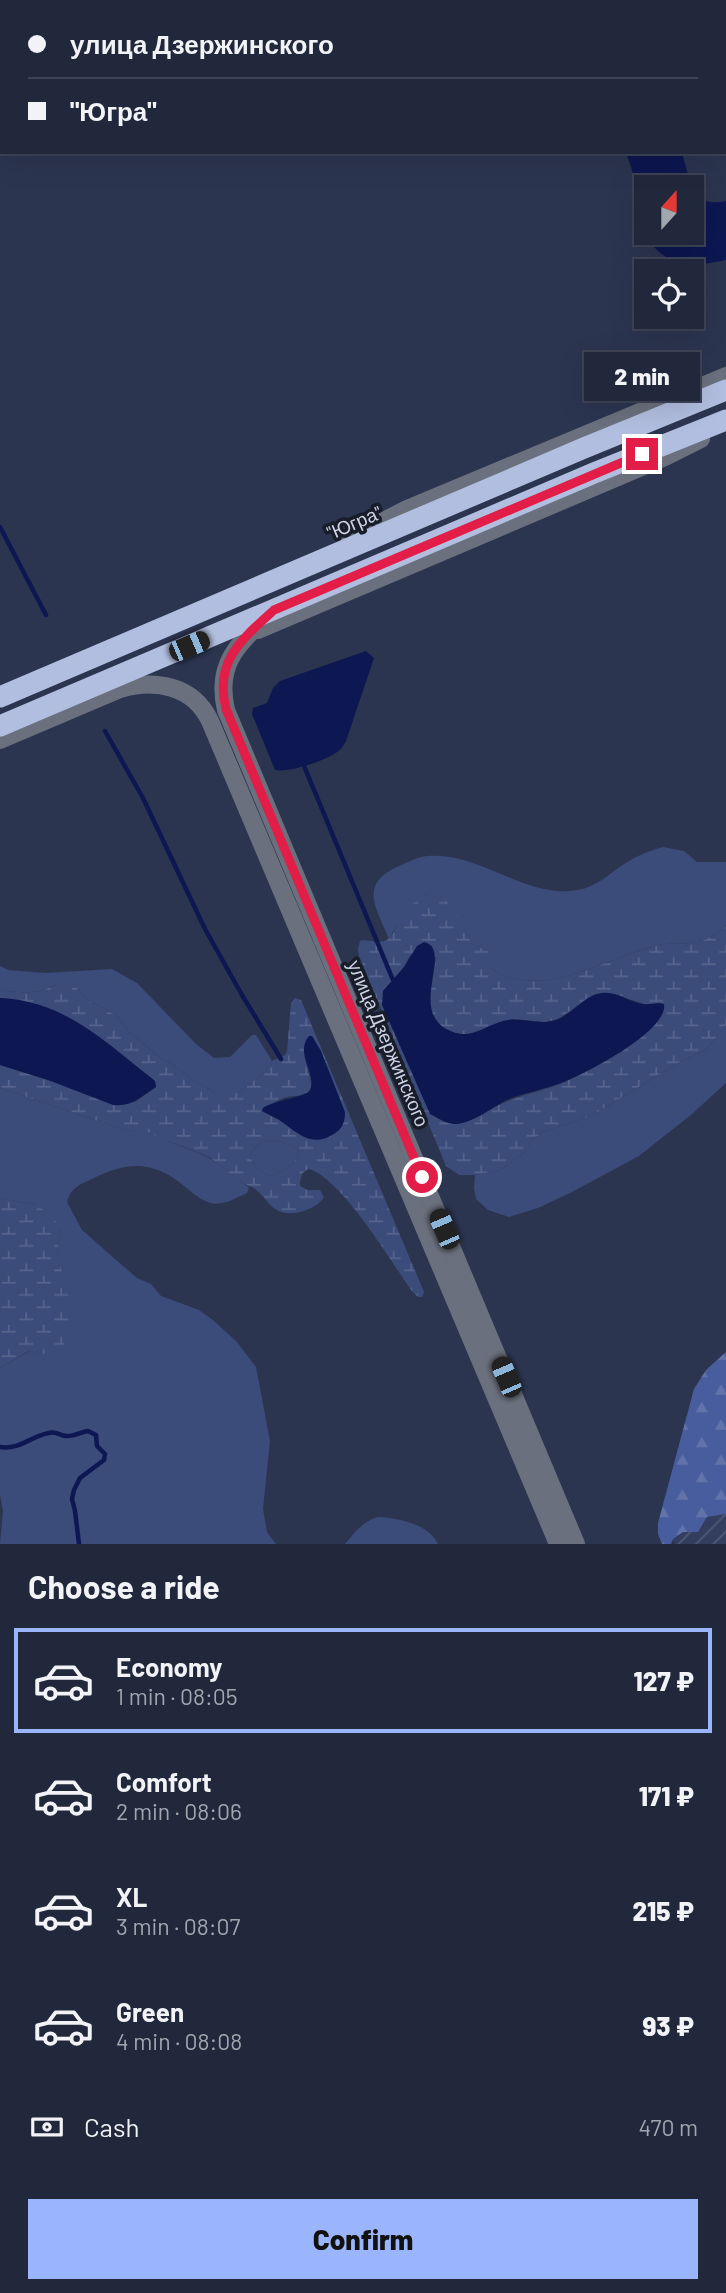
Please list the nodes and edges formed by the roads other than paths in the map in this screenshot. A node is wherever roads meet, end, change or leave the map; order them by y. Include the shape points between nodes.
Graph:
1 (726, 376) edge
2 (726, 390) edge
3 (726, 419) edge
4 (726, 425) edge
5 (241, 595) junction
6 (274, 610) junction
7 (245, 636) junction
8 (102, 683) junction
9 (148, 683) junction
10 (0, 696) edge
11 (0, 726) edge
12 (0, 740) edge
13 (558, 1544) edge
14 (576, 1544) edge

1 - 5 street via 407,509
2 - 5 highway, "Югра"
3 - 6 highway
4 - 7 street via 665,457
5 - 10 highway, "Югра"
6 - 7 street, улица Дзержинского
6 - 8 highway
7 - 14 street, улица Дзержинского via 223,677 228,714
8 - 9 street
8 - 11 highway
9 - 12 street via 120,689
9 - 13 street, улица Дзержинского via 190,696 210,721

